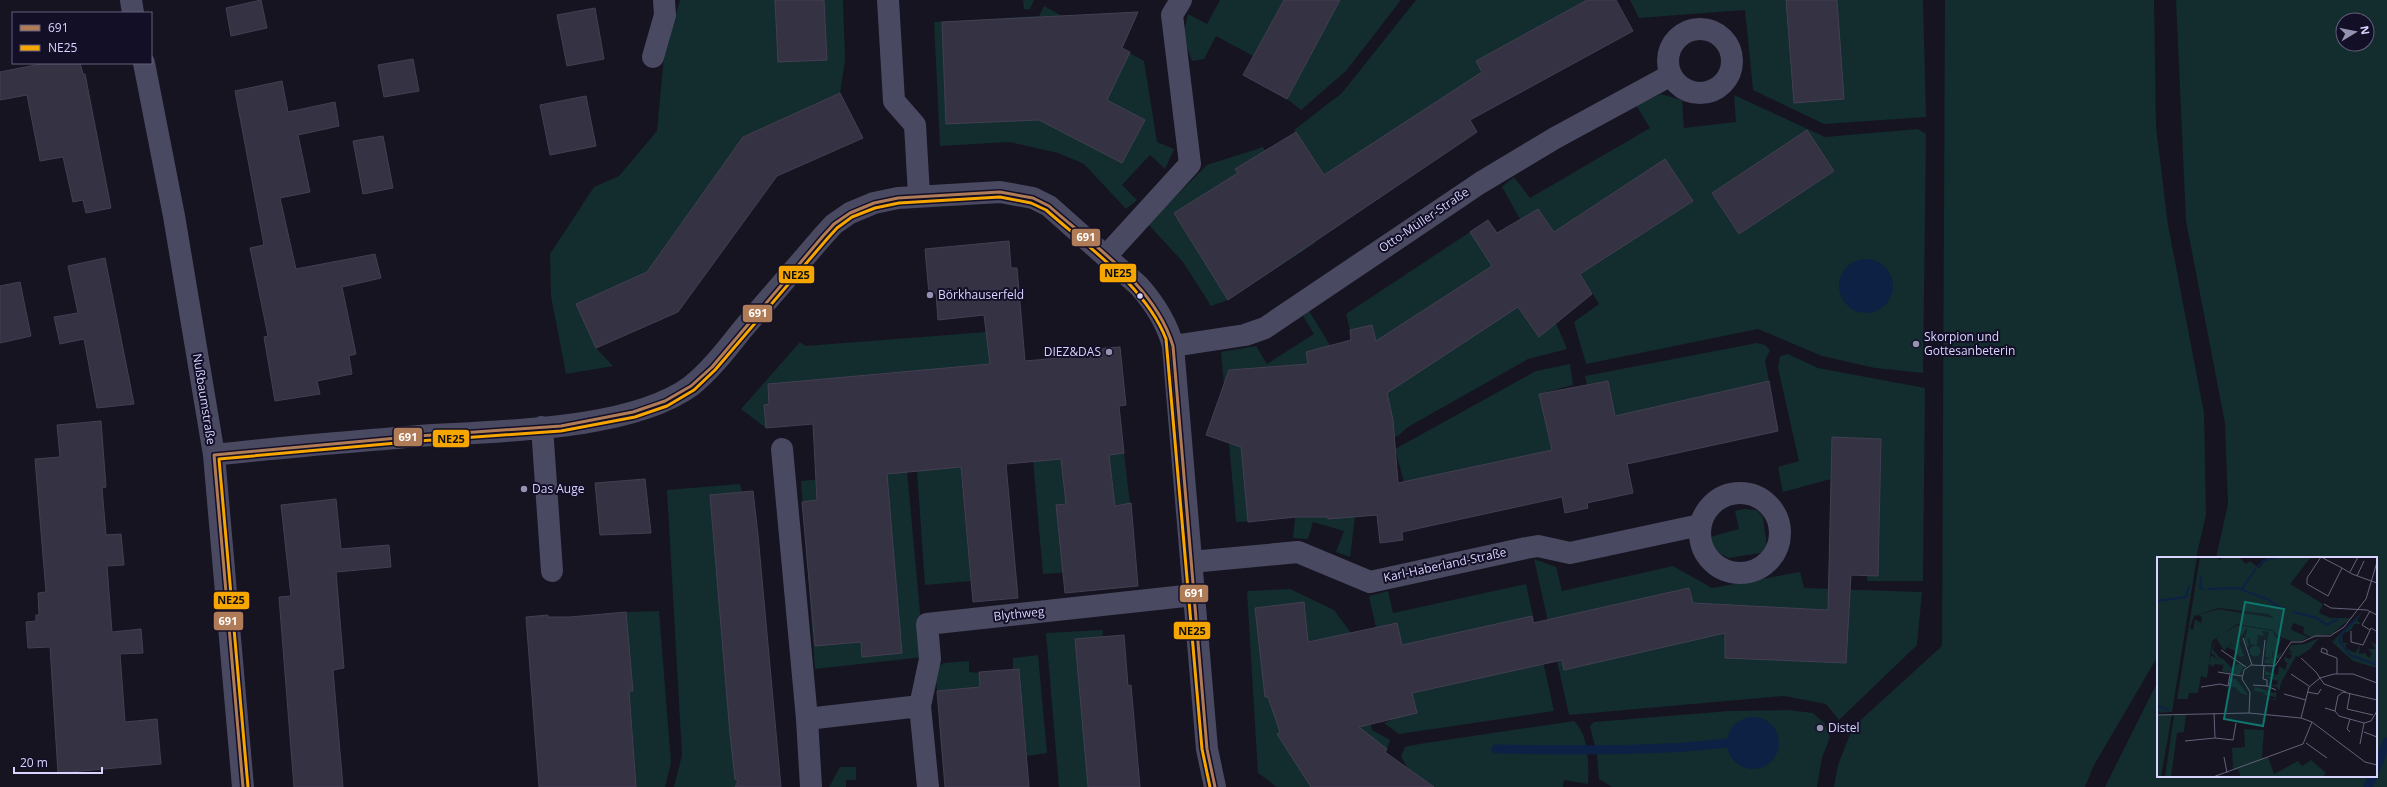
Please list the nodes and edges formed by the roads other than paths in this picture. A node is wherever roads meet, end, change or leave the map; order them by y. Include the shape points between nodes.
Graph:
1 (131, 0) edge
2 (664, 0) edge
3 (888, 0) edge
4 (1181, 0) edge
5 (134, 12) edge
6 (653, 57) dead end
7 (144, 64) edge
8 (1671, 75) dead end
9 (919, 196) junction
10 (1107, 255) junction
11 (1173, 346) junction
12 (542, 427) junction
13 (782, 449) dead end
14 (214, 455) junction
15 (1700, 526) dead end
16 (1191, 562) junction
17 (552, 571) dead end
18 (1194, 595) junction
19 (920, 706) junction
20 (807, 719) junction
21 (243, 787) edge
22 (811, 787) edge
23 (928, 787) edge
24 (1215, 787) edge

1 - 5 street
2 - 6 street via 665,15
3 - 9 street via 894,101 915,125
4 - 10 street via 1172,15 1190,164
7 - 14 street, Nußbaumstraße via 174,216
8 - 11 street, Otto-Müller-Straße via 1555,138 1480,183 1265,328 1245,335
9 - 10 street via 1000,192 1033,198 1049,206
9 - 12 street via 874,203 850,212 834,224 718,359 679,394 637,411 592,421
10 - 11 street via 1150,299 1163,318
11 - 16 street
12 - 14 street
12 - 17 street
13 - 20 street
14 - 21 street, Nußbaumstraße
15 - 16 street, Karl-Haberland-Straße via 1570,553 1538,546 1526,548 1370,582 1298,552
16 - 18 street
18 - 19 street, Blythweg via 928,624 930,659
18 - 24 street via 1207,749
19 - 20 street
19 - 23 street, Blythweg
20 - 22 street

